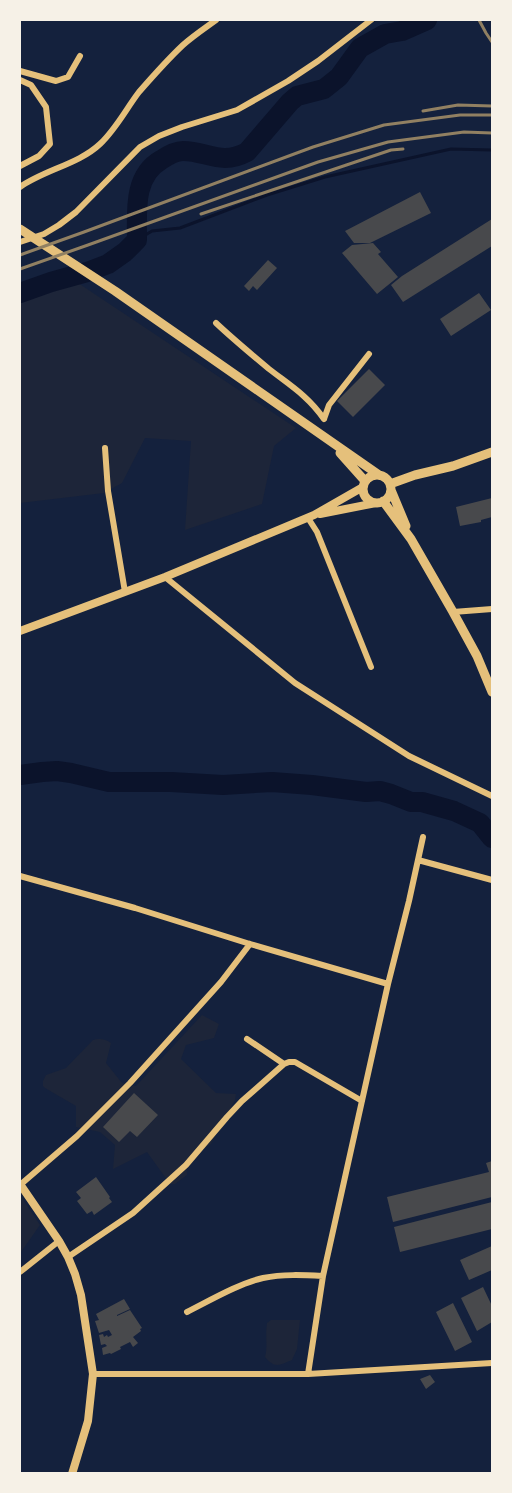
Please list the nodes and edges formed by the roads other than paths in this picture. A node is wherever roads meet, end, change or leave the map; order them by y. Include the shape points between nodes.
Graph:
1 (216, 20) edge
2 (372, 20) edge
3 (80, 57) dead end
4 (20, 71) edge
5 (20, 80) edge
6 (20, 166) edge
7 (20, 187) edge
8 (20, 229) edge
9 (20, 242) edge
10 (216, 323) dead end
11 (369, 354) dead end
12 (331, 442) junction
13 (105, 448) dead end
14 (492, 452) edge
15 (379, 475) junction
16 (364, 484) junction
17 (391, 487) junction
18 (380, 502) junction
19 (311, 517) junction
20 (411, 539) junction
21 (165, 577) junction
22 (125, 592) junction
23 (492, 609) edge
24 (453, 612) junction
25 (20, 631) edge
26 (371, 667) dead end
27 (492, 692) edge
28 (492, 796) edge
29 (423, 837) dead end
30 (418, 860) junction
31 (20, 876) edge
32 (492, 880) edge
33 (250, 944) junction
34 (388, 984) junction
35 (247, 1039) dead end
36 (284, 1064) junction
37 (363, 1101) junction
38 (20, 1185) edge
39 (59, 1241) junction
40 (68, 1257) junction
41 (20, 1272) edge
42 (323, 1276) junction
43 (187, 1312) dead end
44 (492, 1363) edge
45 (93, 1374) junction
46 (308, 1374) junction
47 (77, 1458) junction
48 (64, 1473) edge
49 (72, 1473) edge

1 - 7 street via 183,45 100,144
2 - 9 street via 318,61 237,110 182,127 140,147 76,212 44,234
3 - 4 street via 68,77 56,81
5 - 6 street via 31,85 46,107 50,144 39,156
8 - 12 main road
10 - 11 street via 314,405 324,419 329,405
12 - 15 main road
12 - 16 main road
13 - 22 street
14 - 17 main road via 415,475
15 - 16 main road via 368,477
15 - 17 main road
16 - 18 main road via 366,498
16 - 19 street
17 - 18 main road via 389,497
17 - 20 main road
18 - 19 street
18 - 20 main road
19 - 21 street
19 - 26 street
20 - 24 main road
21 - 22 street
21 - 28 street via 295,683 408,756
22 - 25 street
23 - 24 street
24 - 27 main road
29 - 30 street
30 - 32 street
30 - 34 street
31 - 33 street
33 - 34 street
33 - 38 street via 124,1090
34 - 37 street
35 - 36 street
36 - 37 street via 295,1062
36 - 40 street via 242,1101 186,1165 134,1213
37 - 42 street
38 - 39 street
39 - 40 street
39 - 41 street
40 - 45 street via 81,1295
42 - 43 street via 261,1278
42 - 46 street
44 - 46 street
45 - 46 street
45 - 47 street via 88,1420
47 - 48 street
47 - 49 street

